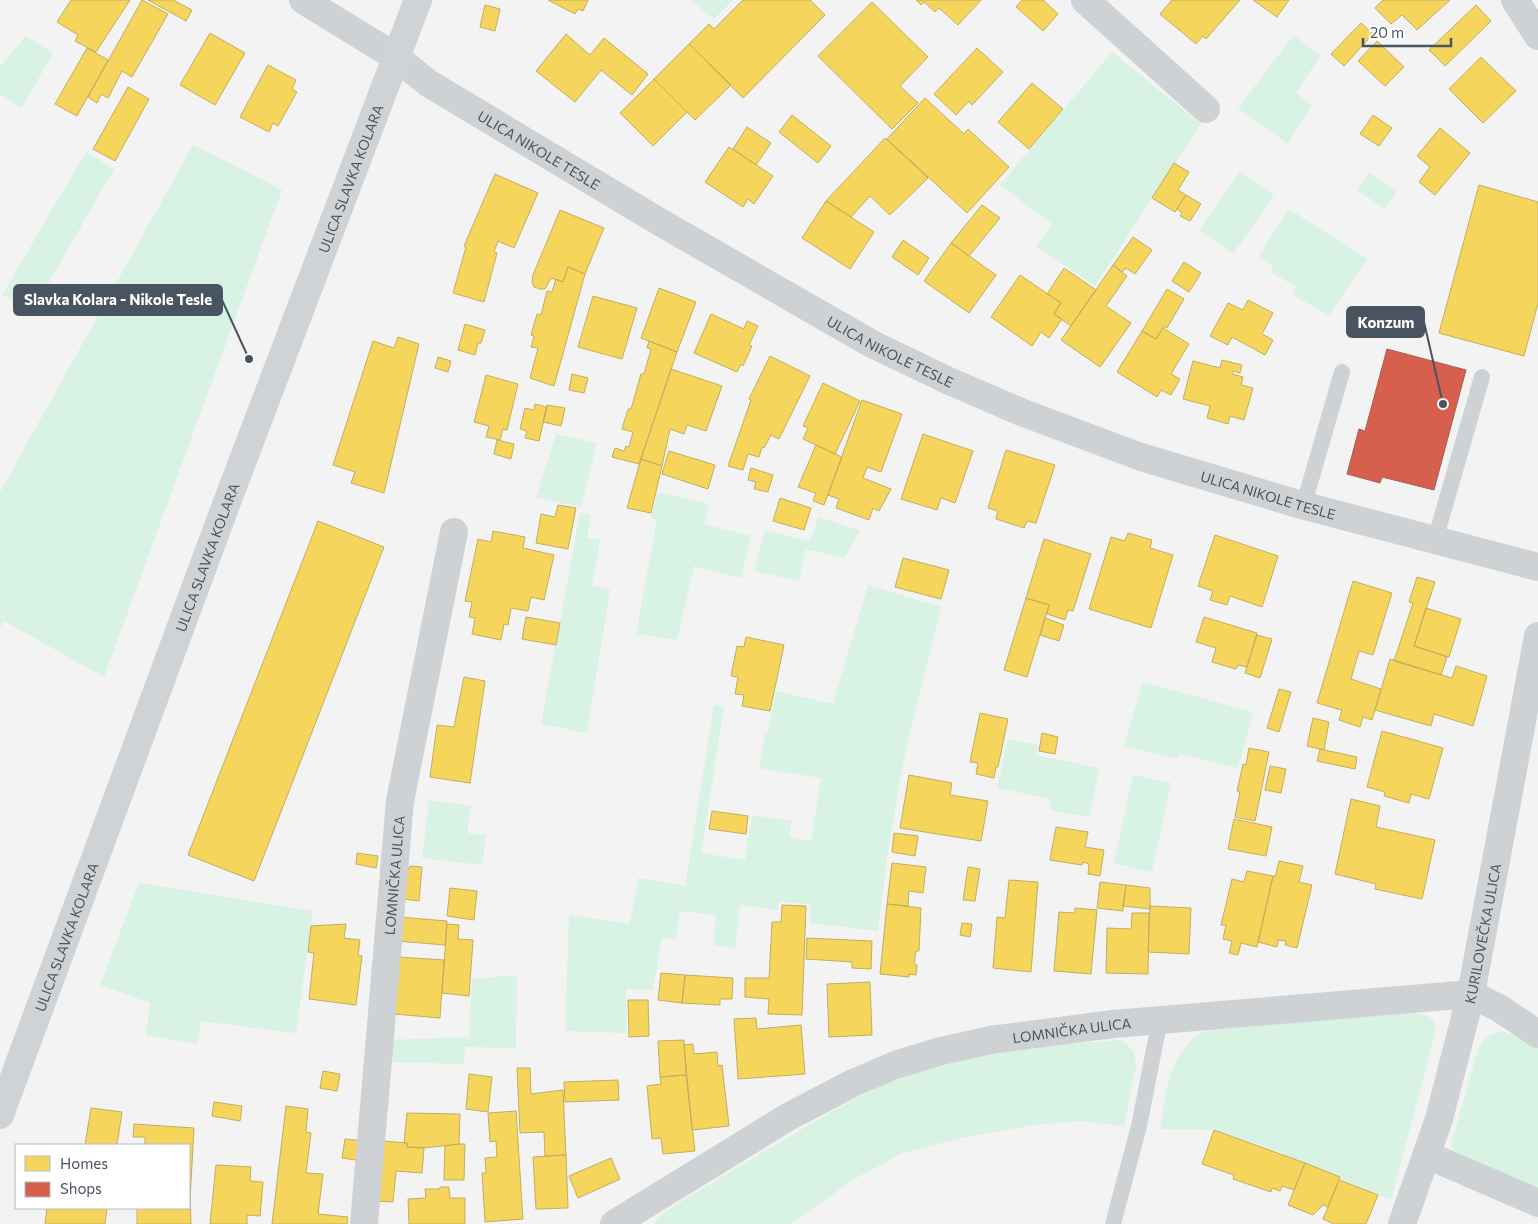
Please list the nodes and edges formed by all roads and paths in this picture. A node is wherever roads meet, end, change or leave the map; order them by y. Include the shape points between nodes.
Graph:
1 (303, 0) edge
2 (418, 0) edge
3 (1085, 0) edge
4 (1515, 0) edge
5 (1538, 36) edge
6 (396, 57) junction
7 (1206, 109) dead end
8 (1342, 372) dead end
9 (1482, 377) dead end
10 (1306, 506) junction
11 (454, 532) dead end
12 (1435, 540) junction
13 (1538, 568) edge
14 (1538, 636) edge
15 (1471, 994) junction
16 (1160, 1019) junction
17 (1538, 1034) edge
18 (0, 1116) edge
19 (1426, 1155) junction
20 (1538, 1203) edge
21 (630, 1220) edge
22 (364, 1224) edge
23 (1113, 1224) edge
24 (1402, 1224) edge

1 - 6 street, ULICA NIKOLE TESLE
2 - 6 main road, ULICA SLAVKA KOLARA
3 - 7 street
4 - 5 street
6 - 10 street, ULICA NIKOLE TESLE via 428,83 872,344 1021,412 1141,457
6 - 18 main road, ULICA SLAVKA KOLARA
8 - 10 lane
9 - 12 lane
10 - 12 street, ULICA NIKOLE TESLE
11 - 22 street, LOMNIČKA ULICA via 397,828
12 - 13 street, ULICA NIKOLE TESLE
14 - 15 street, KURILOVEČKA ULICA
15 - 16 street, LOMNIČKA ULICA
15 - 17 street
15 - 19 street, KURILOVEČKA ULICA via 1439,1118
16 - 21 street, LOMNIČKA ULICA via 991,1040 895,1065 853,1083 788,1118
16 - 23 lane
19 - 20 street
19 - 24 street, KURILOVEČKA ULICA

